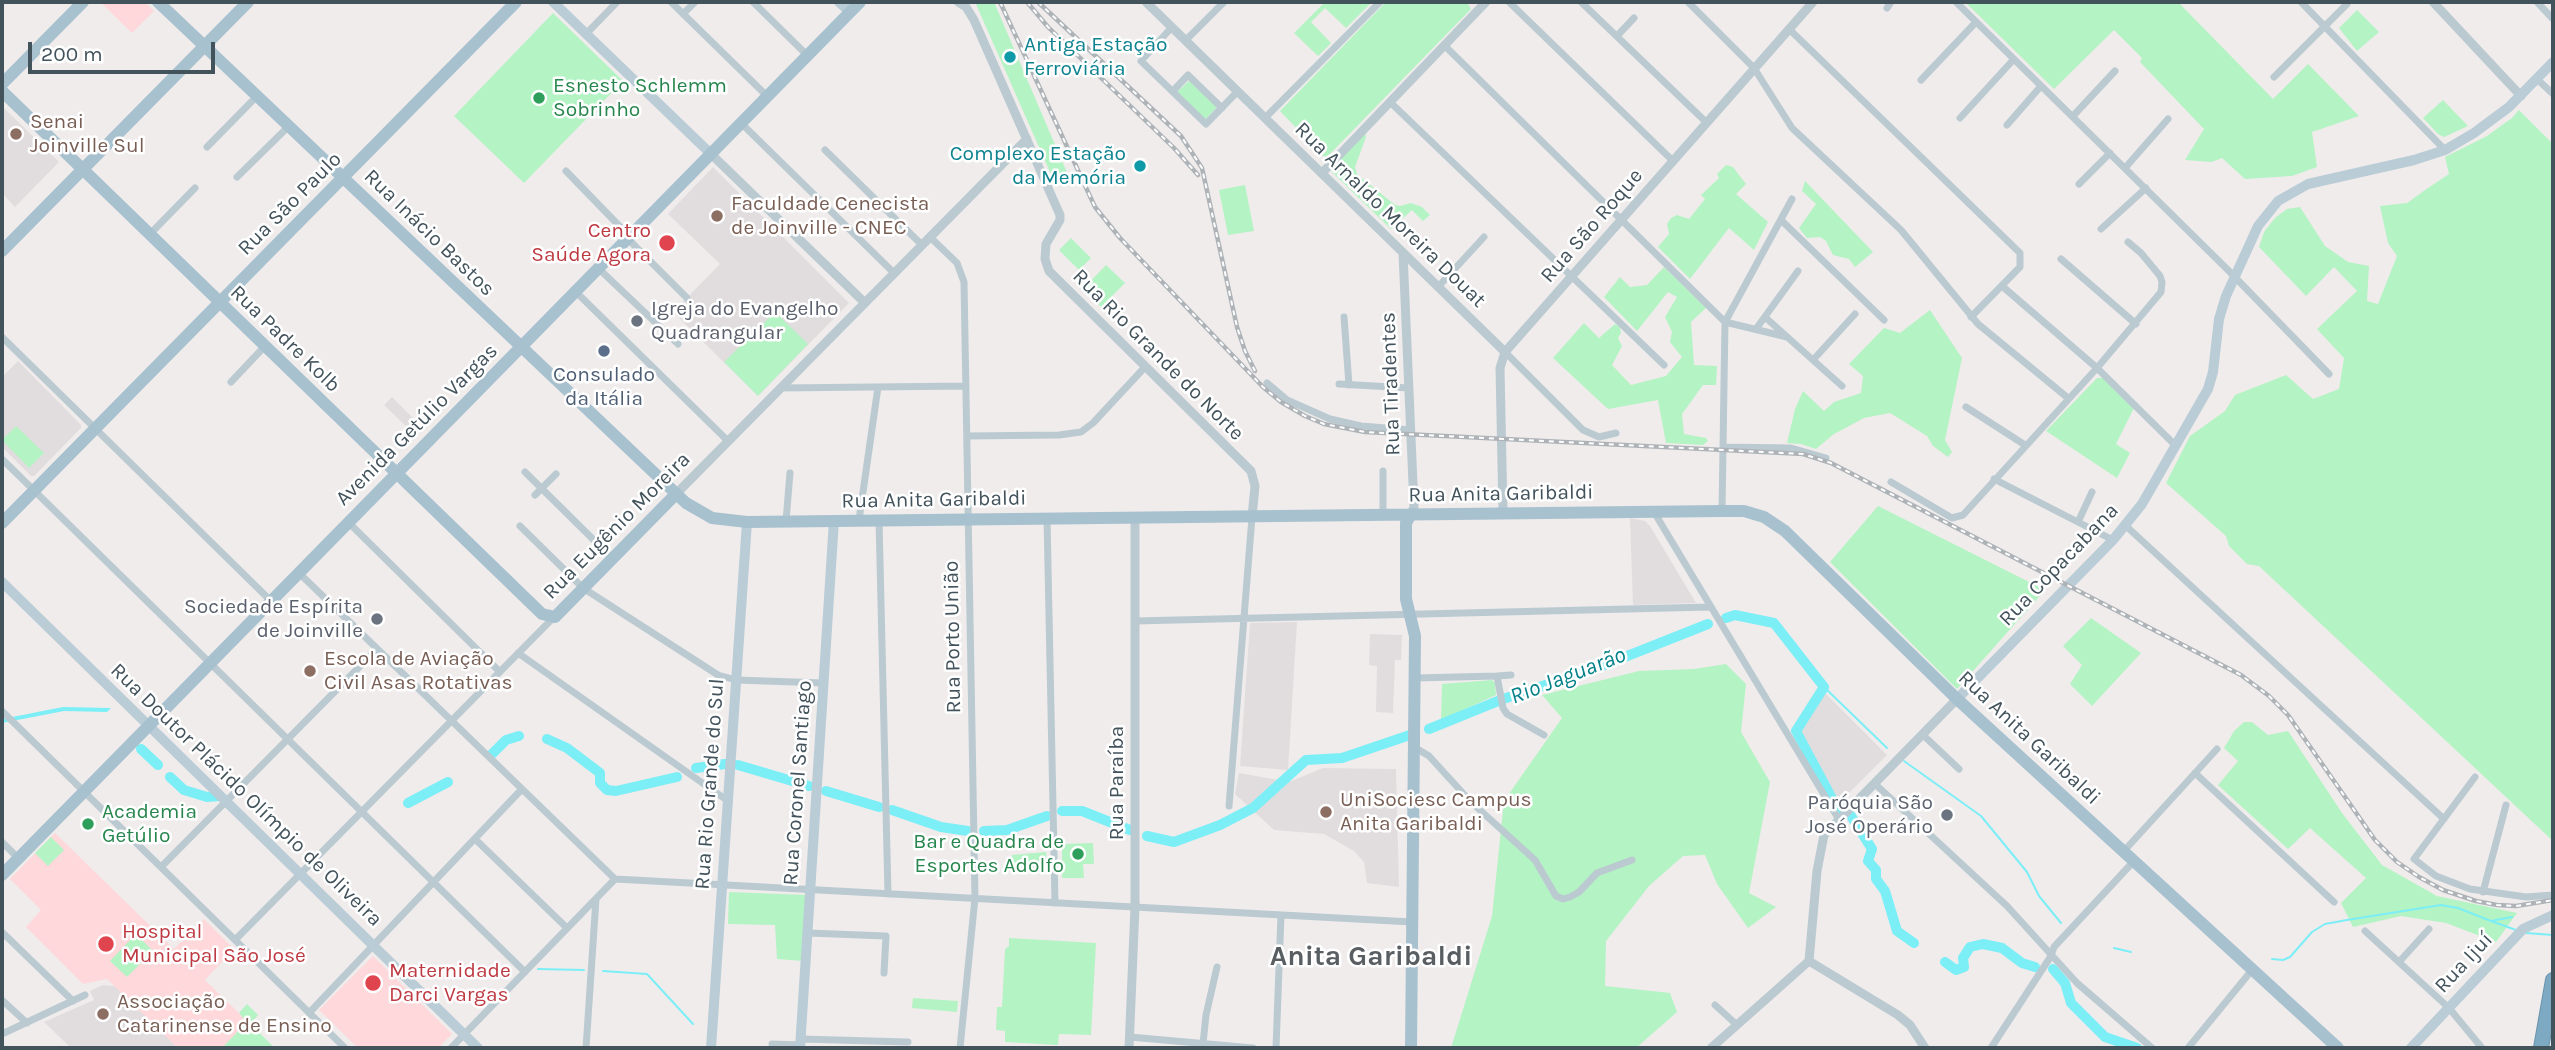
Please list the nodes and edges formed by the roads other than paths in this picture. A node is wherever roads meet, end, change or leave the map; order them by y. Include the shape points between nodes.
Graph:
1 (83, 2) edge
2 (158, 2) edge
3 (238, 2) edge
4 (248, 2) edge
5 (516, 2) edge
6 (553, 2) edge
7 (617, 2) edge
8 (671, 2) edge
9 (695, 2) edge
10 (753, 2) edge
11 (839, 2) edge
12 (869, 2) edge
13 (958, 2) edge
14 (1224, 2) edge
15 (1380, 2) edge
16 (1509, 2) edge
17 (1581, 2) edge
18 (1688, 2) edge
19 (1813, 2) edge
20 (1956, 2) edge
21 (2301, 2) edge
22 (2433, 2) edge
23 (2537, 2) edge
24 (1150, 3) edge
25 (1480, 4) edge
26 (2347, 4) dead end
27 (855, 7) edge
28 (683, 14) junction
29 (1634, 18) dead end
30 (2553, 19) edge
31 (1976, 22) junction
32 (1172, 27) junction
33 (2326, 27) junction
34 (1789, 29) junction
35 (586, 34) junction
36 (1617, 36) junction
37 (1186, 40) junction
38 (202, 44) junction
39 (1444, 46) junction
40 (807, 55) junction
41 (2014, 59) junction
42 (2553, 62) edge
43 (1754, 68) junction
44 (2115, 71) dead end
45 (2274, 77) dead end
46 (2537, 79) junction
47 (1921, 80) dead end
48 (2, 84) edge
49 (2041, 86) junction
50 (2, 91) edge
51 (1238, 91) junction
52 (1172, 92) junction
53 (2553, 94) edge
54 (257, 96) junction
55 (767, 96) junction
56 (2521, 96) junction
57 (1390, 102) junction
58 (1222, 108) junction
59 (2073, 116) junction
60 (1265, 118) junction
61 (1960, 118) dead end
62 (2168, 119) dead end
63 (741, 123) junction
64 (1706, 123) junction
65 (2007, 125) dead end
66 (289, 126) junction
67 (1027, 139) junction
68 (207, 147) dead end
69 (824, 150) dead end
70 (2445, 150) junction
71 (2110, 153) junction
72 (710, 154) junction
73 (1673, 161) junction
74 (80, 167) junction
75 (2125, 168) junction
76 (566, 171) dead end
77 (1322, 173) junction
78 (237, 177) dead end
79 (343, 177) junction
80 (2080, 184) dead end
81 (195, 188) dead end
82 (2146, 188) junction
83 (1792, 199) dead end
84 (1621, 219) junction
85 (1781, 220) junction
86 (2101, 229) dead end
87 (150, 234) junction
88 (628, 237) junction
89 (930, 237) junction
90 (1484, 237) dead end
91 (2, 242) edge
92 (2128, 242) dead end
93 (922, 245) junction
94 (2, 251) edge
95 (1403, 253) junction
96 (2062, 259) dead end
97 (598, 268) junction
98 (1420, 269) junction
99 (1798, 271) dead end
100 (894, 273) junction
101 (1404, 276) junction
102 (1571, 276) junction
103 (2234, 276) junction
104 (2002, 286) junction
105 (1438, 287) junction
106 (575, 291) junction
107 (687, 298) dead end
108 (220, 302) junction
109 (865, 303) junction
110 (1855, 314) dead end
111 (1344, 317) dead end
112 (1971, 317) junction
113 (1766, 318) junction
114 (1884, 320) dead end
115 (1725, 322) junction
116 (2136, 324) junction
117 (1756, 329) junction
118 (2, 337) edge
119 (1787, 337) junction
120 (1491, 338) junction
121 (678, 344) dead end
122 (265, 346) junction
123 (521, 347) junction
124 (1505, 352) junction
125 (1813, 360) junction
126 (1664, 365) dead end
127 (1145, 367) junction
128 (1500, 368) junction
129 (2097, 368) junction
130 (2329, 374) dead end
131 (230, 382) dead end
132 (1267, 383) dead end
133 (1339, 384) dead end
134 (1349, 385) junction
135 (966, 386) junction
136 (1842, 386) dead end
137 (878, 387) junction
138 (780, 388) junction
139 (1409, 388) junction
140 (2068, 398) junction
141 (1966, 407) dead end
142 (95, 428) junction
143 (1411, 430) junction
144 (1616, 433) dead end
145 (967, 436) junction
146 (729, 441) junction
147 (2025, 445) junction
148 (2175, 445) junction
149 (1723, 447) junction
150 (2, 458) edge
151 (1826, 458) dead end
152 (1382, 471) dead end
153 (525, 472) dead end
154 (397, 473) junction
155 (790, 473) dead end
156 (556, 474) dead end
157 (1994, 479) junction
158 (1891, 482) dead end
159 (541, 488) junction
160 (34, 490) junction
161 (2092, 492) dead end
162 (676, 494) junction
163 (535, 495) dead end
164 (1722, 510) junction
165 (1653, 511) junction
166 (1503, 513) junction
167 (1383, 514) junction
168 (1411, 514) junction
169 (1252, 517) junction
170 (1047, 518) junction
171 (1135, 518) junction
172 (968, 519) junction
173 (834, 520) junction
174 (859, 520) junction
175 (879, 520) junction
176 (786, 521) junction
177 (348, 522) junction
178 (747, 522) junction
179 (2078, 522) junction
180 (2, 523) edge
181 (520, 526) dead end
182 (2126, 526) junction
183 (2113, 540) junction
184 (612, 558) junction
185 (299, 573) junction
186 (2, 582) edge
187 (583, 588) junction
188 (271, 601) junction
189 (1710, 607) junction
190 (1411, 615) junction
191 (1244, 618) junction
192 (547, 619) junction
193 (1135, 621) junction
194 (377, 649) junction
195 (518, 653) junction
196 (210, 663) junction
197 (500, 672) junction
198 (1497, 676) junction
199 (1511, 676) dead end
200 (1415, 678) junction
201 (736, 680) junction
202 (823, 683) junction
203 (1956, 699) junction
204 (4, 713) edge
205 (452, 721) junction
206 (149, 726) junction
207 (1922, 734) junction
208 (1544, 735) dead end
209 (288, 739) junction
210 (1414, 747) junction
211 (2217, 749) dead end
212 (1959, 769) dead end
213 (2195, 773) junction
214 (2475, 777) dead end
215 (1874, 783) junction
216 (522, 789) junction
217 (84, 792) junction
218 (226, 801) junction
219 (728, 802) junction
220 (2507, 805) dead end
221 (1229, 806) dead end
222 (362, 812) junction
223 (1841, 816) junction
224 (2444, 819) junction
225 (475, 839) junction
226 (2, 842) edge
227 (2123, 852) junction
228 (18, 859) junction
229 (1632, 860) dead end
230 (2134, 861) junction
231 (161, 867) junction
232 (300, 874) junction
233 (2, 875) edge
234 (615, 879) junction
235 (433, 882) junction
236 (722, 885) junction
237 (810, 890) junction
238 (2483, 892) junction
239 (888, 894) junction
240 (2553, 895) edge
241 (975, 898) junction
242 (596, 899) junction
243 (2334, 902) dead end
244 (1055, 903) junction
245 (1135, 907) junction
246 (1281, 915) junction
247 (2553, 915) edge
248 (1412, 922) junction
249 (567, 928) junction
250 (2429, 929) dead end
251 (2365, 931) dead end
252 (2, 932) edge
253 (808, 933) junction
254 (235, 940) junction
255 (373, 946) junction
256 (2051, 956) junction
257 (1809, 961) junction
258 (2399, 962) junction
259 (1217, 967) dead end
260 (2252, 970) junction
261 (525, 972) junction
262 (884, 973) dead end
263 (2553, 980) edge
264 (85, 995) dead end
265 (2, 1000) edge
266 (74, 1001) junction
267 (1715, 1005) dead end
268 (2449, 1008) junction
269 (309, 1013) junction
270 (27, 1023) junction
271 (1737, 1025) junction
272 (2553, 1030) edge
273 (2, 1034) edge
274 (464, 1035) junction
275 (1130, 1037) junction
276 (908, 1042) dead end
277 (772, 1044) dead end
278 (801, 1044) edge
279 (1203, 1044) junction
280 (2543, 1047) edge
281 (345, 1048) edge
282 (451, 1048) edge
283 (478, 1048) edge
284 (586, 1048) edge
285 (711, 1048) edge
286 (960, 1048) edge
287 (1129, 1048) edge
288 (1253, 1048) edge
289 (1276, 1048) edge
290 (1411, 1048) edge
291 (1711, 1048) edge
292 (1925, 1048) edge
293 (1990, 1048) edge
294 (2152, 1048) edge
295 (2188, 1048) edge
296 (2339, 1048) edge
297 (2412, 1048) edge
298 (2482, 1048) edge

1 - 48 main road
2 - 38 main road, Rua Inácio Bastos
3 - 38 main road
4 - 38 main road
5 - 79 main road, Rua São Paulo
6 - 35 main road
7 - 35 street
8 - 28 street
9 - 28 street
10 - 40 street
11 - 27 main road
12 - 27 street
13 - 67 street via 974,20
14 - 37 street
15 - 60 street
16 - 73 street
17 - 36 street
18 - 43 street
19 - 34 street, Rua São Roque
20 - 31 street
21 - 33 street
22 - 56 street
23 - 30 street
24 - 32 street, Rua Arnaldo Moreira Douat
25 - 39 street
26 - 33 street
27 - 40 main road, Avenida Getúlio Vargas
28 - 55 street
29 - 36 street
31 - 41 street
31 - 47 street
32 - 37 street, Rua Arnaldo Moreira Douat
32 - 52 street via 1141,61
33 - 45 street
33 - 70 street
34 - 43 street, Rua São Roque
34 - 104 street via 2017,248 2022,257 2020,267
35 - 72 main road
36 - 64 street
37 - 51 street, Rua Arnaldo Moreira Douat
38 - 54 main road, Rua Inácio Bastos
38 - 74 main road
39 - 57 street
39 - 84 street
40 - 55 main road, Avenida Getúlio Vargas
41 - 49 street
41 - 61 street
42 - 46 main road, Rua Copacabana
43 - 64 street, Rua São Roque
43 - 112 street via 1792,128 1901,230
44 - 59 street
46 - 53 street
46 - 56 main road, Rua Copacabana
49 - 59 street
49 - 65 street
50 - 74 main road, Rua Padre Kolb
51 - 58 street
51 - 60 street, Rua Arnaldo Moreira Douat
52 - 58 street via 1206,124
52 - 58 street via 1188,75
54 - 66 main road, Rua Inácio Bastos
54 - 68 street
55 - 63 main road, Avenida Getúlio Vargas
56 - 70 main road, Rua Copacabana via 2492,121
57 - 77 street
57 - 102 street
59 - 71 street
60 - 77 street, Rua Arnaldo Moreira Douat
62 - 75 street
63 - 72 main road, Avenida Getúlio Vargas
63 - 100 street
64 - 73 street, Rua São Roque
66 - 78 street
66 - 79 main road, Rua Inácio Bastos
67 - 89 street, Rua Eugênio Moreira
67 - 127 street, Rua Rio Grande do Norte via 1061,218 1046,244 1049,271
69 - 93 street
70 - 103 main road, Rua Copacabana via 2321,180 2287,194 2265,214
71 - 75 street
71 - 80 street
72 - 88 main road, Avenida Getúlio Vargas
72 - 109 street
73 - 84 street, Rua São Roque
74 - 87 main road, Rua Padre Kolb
74 - 91 main road
74 - 94 main road
75 - 82 street
76 - 88 street
77 - 95 street, Rua Arnaldo Moreira Douat
79 - 108 main road, Rua São Paulo
79 - 123 main road, Rua Inácio Bastos
81 - 87 street
82 - 86 street
82 - 103 street
83 - 85 street
84 - 102 street, Rua São Roque
84 - 115 street
85 - 114 street
85 - 115 street
87 - 108 main road, Rua Padre Kolb
88 - 97 main road, Avenida Getúlio Vargas
88 - 107 street
89 - 93 street, Rua Eugênio Moreira
89 - 135 street, Rua Porto União via 963,275
90 - 105 street
92 - 116 street via 2162,282 2157,298
93 - 100 street, Rua Eugênio Moreira
95 - 98 street, Rua Arnaldo Moreira Douat
95 - 101 street, Rua Tiradentes
96 - 116 street
97 - 106 main road, Avenida Getúlio Vargas
97 - 121 street
98 - 101 street
98 - 105 street, Rua Arnaldo Moreira Douat
99 - 113 street
100 - 109 street, Rua Eugênio Moreira
101 - 139 street, Rua Tiradentes
102 - 124 street, Rua São Roque
102 - 126 street
103 - 130 street
103 - 148 main road, Rua Copacabana via 2219,319 2208,389
104 - 112 street
104 - 129 street
105 - 120 street, Rua Arnaldo Moreira Douat
106 - 123 main road, Avenida Getúlio Vargas
106 - 146 street
108 - 122 main road, Rua Padre Kolb
108 - 142 main road, Rua São Paulo
109 - 138 street, Rua Eugênio Moreira
110 - 125 street
111 - 134 street
112 - 140 street
113 - 117 street
113 - 119 street
115 - 117 street
115 - 149 street
116 - 129 street
117 - 119 street
118 - 142 street
119 - 125 street
120 - 124 street, Rua Arnaldo Moreira Douat
120 - 128 street
122 - 131 street
122 - 154 main road, Rua Padre Kolb
123 - 154 main road, Avenida Getúlio Vargas
123 - 162 main road, Rua Anita Garibaldi
124 - 128 street, Rua São Roque
124 - 144 street, Rua Arnaldo Moreira Douat via 1583,430 1599,437
125 - 136 street
127 - 145 street via 1080,432
127 - 169 street, Rua Rio Grande do Norte via 1251,471 1255,486
128 - 166 street, Rua São Roque
129 - 140 street
129 - 148 street
132 - 143 street via 1293,403 1330,419
133 - 134 street
134 - 139 street
135 - 137 street
135 - 145 street, Rua Porto União
137 - 138 street
137 - 174 street
138 - 146 street, Rua Eugênio Moreira
139 - 143 street, Rua Tiradentes
140 - 147 street
141 - 147 street
142 - 160 main road, Rua São Paulo
142 - 188 street
143 - 168 street, Rua Tiradentes
145 - 172 street, Rua Porto União
146 - 162 street, Rua Eugênio Moreira
147 - 157 street
148 - 182 main road, Rua Copacabana
149 - 151 street via 1791,448
149 - 164 street
150 - 160 street
152 - 167 street
153 - 159 street
154 - 177 main road, Avenida Getúlio Vargas
154 - 192 main road, Rua Padre Kolb
155 - 176 street
156 - 159 street
157 - 158 street via 1957,518
157 - 179 street
159 - 163 street
159 - 184 street
160 - 180 main road, Rua São Paulo
160 - 196 street
161 - 179 street
162 - 178 main road, Rua Anita Garibaldi via 701,513
162 - 184 main road, Rua Eugênio Moreira
164 - 165 main road, Rua Anita Garibaldi
164 - 203 main road, Rua Anita Garibaldi via 1754,513 1785,531
165 - 166 main road, Rua Anita Garibaldi
165 - 189 street
166 - 168 main road, Rua Anita Garibaldi
167 - 168 main road, Rua Anita Garibaldi
167 - 169 main road, Rua Anita Garibaldi
168 - 190 main road via 1406,523 1406,599
169 - 171 main road, Rua Anita Garibaldi
169 - 191 street
170 - 171 main road, Rua Anita Garibaldi
170 - 172 main road, Rua Anita Garibaldi
170 - 244 street
171 - 193 street, Rua Paraíba
172 - 175 main road, Rua Anita Garibaldi
172 - 241 street, Rua Porto União
173 - 174 main road, Rua Anita Garibaldi
173 - 176 main road, Rua Anita Garibaldi
173 - 202 main road, Rua Coronel Santiago
174 - 175 main road, Rua Anita Garibaldi
175 - 239 street
176 - 178 main road, Rua Anita Garibaldi
177 - 185 main road, Avenida Getúlio Vargas
177 - 197 street
178 - 201 main road, Rua Rio Grande do Sul
179 - 183 street
181 - 187 street
182 - 183 main road, Rua Copacabana
182 - 224 street
183 - 203 main road, Rua Copacabana
184 - 187 main road, Rua Eugênio Moreira
185 - 188 main road, Avenida Getúlio Vargas
185 - 194 street
186 - 206 main road, Rua Doutor Plácido Olímpio de Oliveira
187 - 192 main road, Rua Eugênio Moreira
187 - 201 street via 708,670
188 - 196 main road, Avenida Getúlio Vargas
189 - 190 street
189 - 223 street
190 - 191 street
190 - 200 main road
191 - 193 street
191 - 221 street
192 - 195 street, Rua Eugênio Moreira
193 - 245 street, Rua Paraíba
194 - 205 street
194 - 209 street
195 - 197 street, Rua Eugênio Moreira
195 - 219 street
196 - 206 main road, Avenida Getúlio Vargas
196 - 209 street
197 - 205 street, Rua Eugênio Moreira
198 - 199 street
198 - 200 street
198 - 208 street via 1503,708 1512,719
200 - 210 main road
201 - 202 street
201 - 219 main road, Rua Rio Grande do Sul
202 - 237 main road, Rua Coronel Santiago
203 - 207 street
203 - 227 main road, Rua Anita Garibaldi
204 - 217 street
205 - 216 street
205 - 222 street, Rua Eugênio Moreira
206 - 217 main road, Avenida Getúlio Vargas
206 - 218 main road, Rua Doutor Plácido Olímpio de Oliveira
207 - 212 street
207 - 215 street
209 - 218 street
209 - 222 street
210 - 229 street via 1429,756 1535,860 1556,896 1573,896 1597,873
210 - 248 main road
211 - 213 street
213 - 227 street
213 - 243 street
214 - 224 street
215 - 223 street
215 - 256 street via 2000,900
216 - 225 street
216 - 234 street
217 - 228 main road, Avenida Getúlio Vargas
217 - 231 street
218 - 231 street
218 - 232 main road, Rua Doutor Plácido Olímpio de Oliveira
219 - 236 main road, Rua Rio Grande do Sul
220 - 238 street
222 - 232 street, Rua Eugênio Moreira
222 - 235 street
223 - 257 street via 1821,840
224 - 238 street via 2414,859 2447,882
225 - 235 street
225 - 249 street
226 - 228 street
227 - 230 main road, Rua Anita Garibaldi
228 - 233 main road, Avenida Getúlio Vargas
230 - 256 street via 2054,947
230 - 260 main road, Rua Anita Garibaldi
231 - 254 street
232 - 254 street, Rua Eugênio Moreira
232 - 255 main road, Rua Doutor Plácido Olímpio de Oliveira
234 - 236 street
234 - 242 street
235 - 255 street
235 - 261 street
236 - 237 street
236 - 285 main road, Rua Rio Grande do Sul
237 - 239 street
237 - 253 main road, Rua Coronel Santiago
238 - 240 street
239 - 241 street
241 - 244 street
241 - 286 street, Rua Porto União
242 - 249 street
242 - 284 street
244 - 245 street
245 - 246 street
245 - 275 street, Rua Paraíba
246 - 248 street
246 - 289 street
247 - 268 main road, Rua Ijuí via 2523,929
248 - 290 main road
249 - 261 street
250 - 258 street
251 - 258 street
252 - 266 street
253 - 262 street via 887,936
253 - 278 main road, Rua Coronel Santiago
254 - 269 street
255 - 269 street
255 - 274 main road, Rua Doutor Plácido Olímpio de Oliveira
256 - 293 street
256 - 294 street
257 - 271 street
257 - 292 street via 1898,1015
258 - 268 street
259 - 279 street
260 - 295 street
260 - 296 main road, Rua Anita Garibaldi
261 - 274 street
263 - 280 highway
264 - 266 street
265 - 270 street
266 - 270 street
267 - 271 street
268 - 297 main road, Rua Ijuí
268 - 298 street
269 - 281 street
270 - 273 street
271 - 291 street
272 - 280 highway
274 - 282 street
274 - 283 main road, Rua Doutor Plácido Olímpio de Oliveira
275 - 279 street
275 - 287 street, Rua Paraíba
276 - 278 street
277 - 278 street
279 - 288 street

